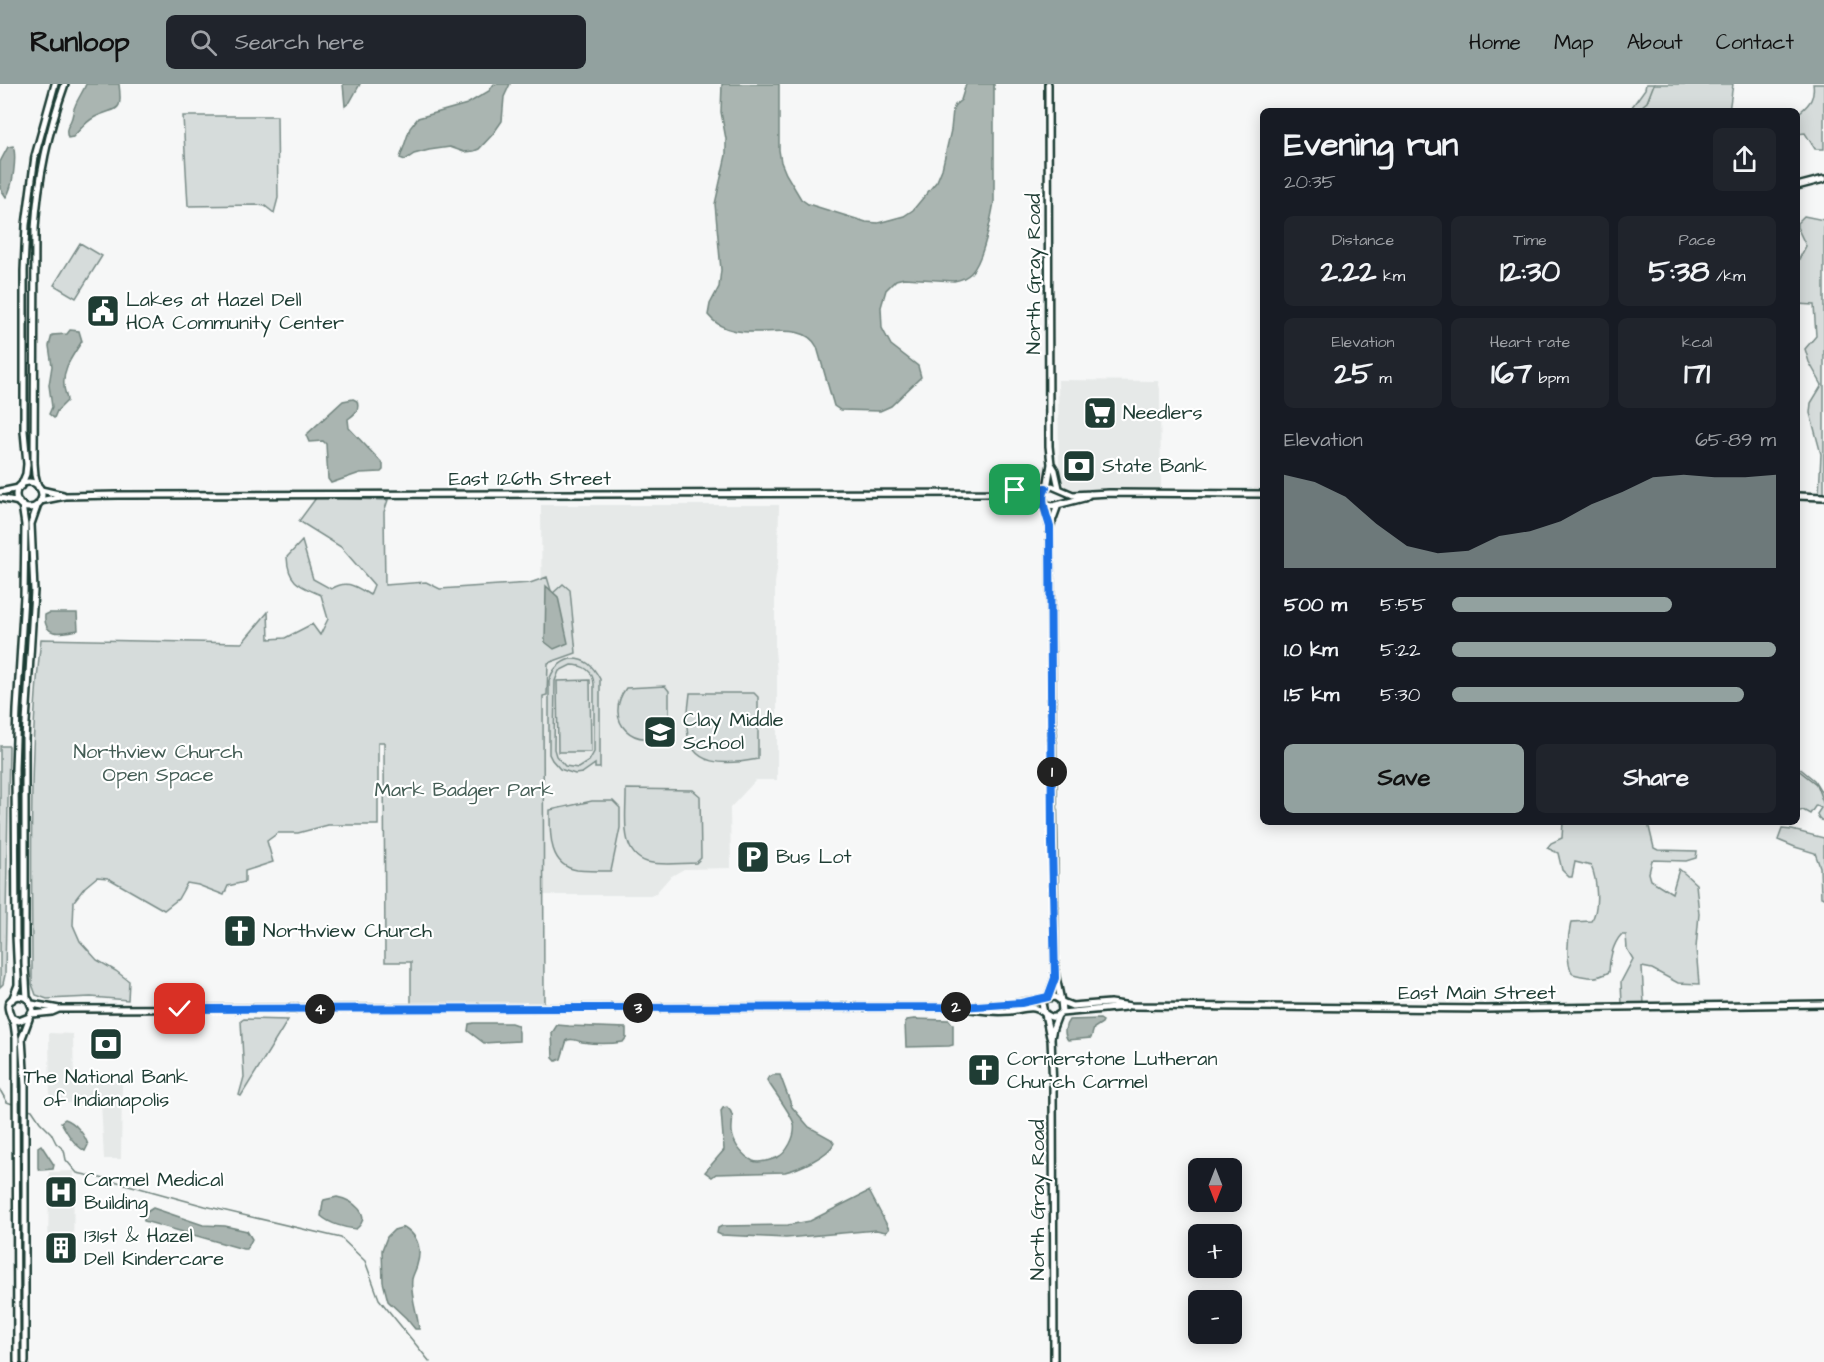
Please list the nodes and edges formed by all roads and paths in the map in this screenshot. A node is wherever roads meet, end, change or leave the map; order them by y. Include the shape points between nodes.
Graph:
1 (55, 84) edge
2 (65, 84) edge
3 (1048, 84) edge
4 (1824, 179) edge
5 (1800, 185) edge
6 (1051, 464) junction
7 (20, 487) junction
8 (39, 488) junction
9 (1047, 488) junction
10 (1059, 489) junction
11 (0, 492) edge
12 (996, 493) junction
13 (1090, 494) junction
14 (1260, 494) edge
15 (65, 496) junction
16 (1800, 496) edge
17 (1824, 496) edge
18 (0, 498) edge
19 (1044, 502) junction
20 (39, 503) junction
21 (20, 504) junction
22 (1058, 505) junction
23 (1050, 527) junction
24 (1055, 978) junction
25 (1047, 997) junction
26 (30, 1001) junction
27 (10, 1002) junction
28 (1062, 1002) junction
29 (1824, 1004) edge
30 (0, 1005) edge
31 (1131, 1006) junction
32 (961, 1007) junction
33 (59, 1009) junction
34 (1044, 1013) junction
35 (1060, 1014) junction
36 (8, 1016) junction
37 (30, 1016) junction
38 (1051, 1038) junction
39 (17, 1362) edge
40 (25, 1362) edge
41 (1054, 1362) edge

1 - 7 main road via 42,125 26,225 27,464
2 - 8 main road via 47,144 36,205 34,463
3 - 6 main road, North Gray Road
4 - 5 main road
6 - 9 main road, North Gray Road
6 - 10 main road, North Gray Road
7 - 8 main road via 30,483
7 - 11 main road
7 - 21 main road
8 - 15 main road, East 126th Street
8 - 20 main road
9 - 10 main road
9 - 12 main road, East 126th Street
9 - 19 main road via 1042,494
10 - 13 main road via 1070,494
10 - 22 main road via 1063,496
12 - 15 main road, East 126th Street
12 - 19 main road, East 126th Street via 1032,496
13 - 14 main road
13 - 22 main road
15 - 20 main road, East 126th Street
16 - 17 main road
18 - 21 main road
19 - 22 main road
19 - 23 main road
20 - 21 main road via 30,508
20 - 26 main road via 31,524 33,603 25,739 25,964
21 - 27 main road via 25,525 15,769 18,978
22 - 23 main road
23 - 24 main road
24 - 25 main road
24 - 28 main road
25 - 28 main road
25 - 32 main road via 1006,1005
25 - 34 main road via 1042,1003
26 - 27 main road via 18,996
26 - 33 main road
26 - 37 main road
27 - 30 main road
27 - 36 main road
28 - 31 main road, East Main Street via 1072,1006
28 - 35 main road
29 - 31 main road, East Main Street via 1509,1009
31 - 35 main road, East Main Street
32 - 33 main road
32 - 34 main road via 998,1012 1032,1008
33 - 37 main road
34 - 35 main road via 1051,1017
34 - 38 main road, North Gray Road
35 - 38 main road, North Gray Road
36 - 37 main road via 19,1021
36 - 39 main road via 15,1032
37 - 40 main road via 22,1038
38 - 41 main road, North Gray Road

